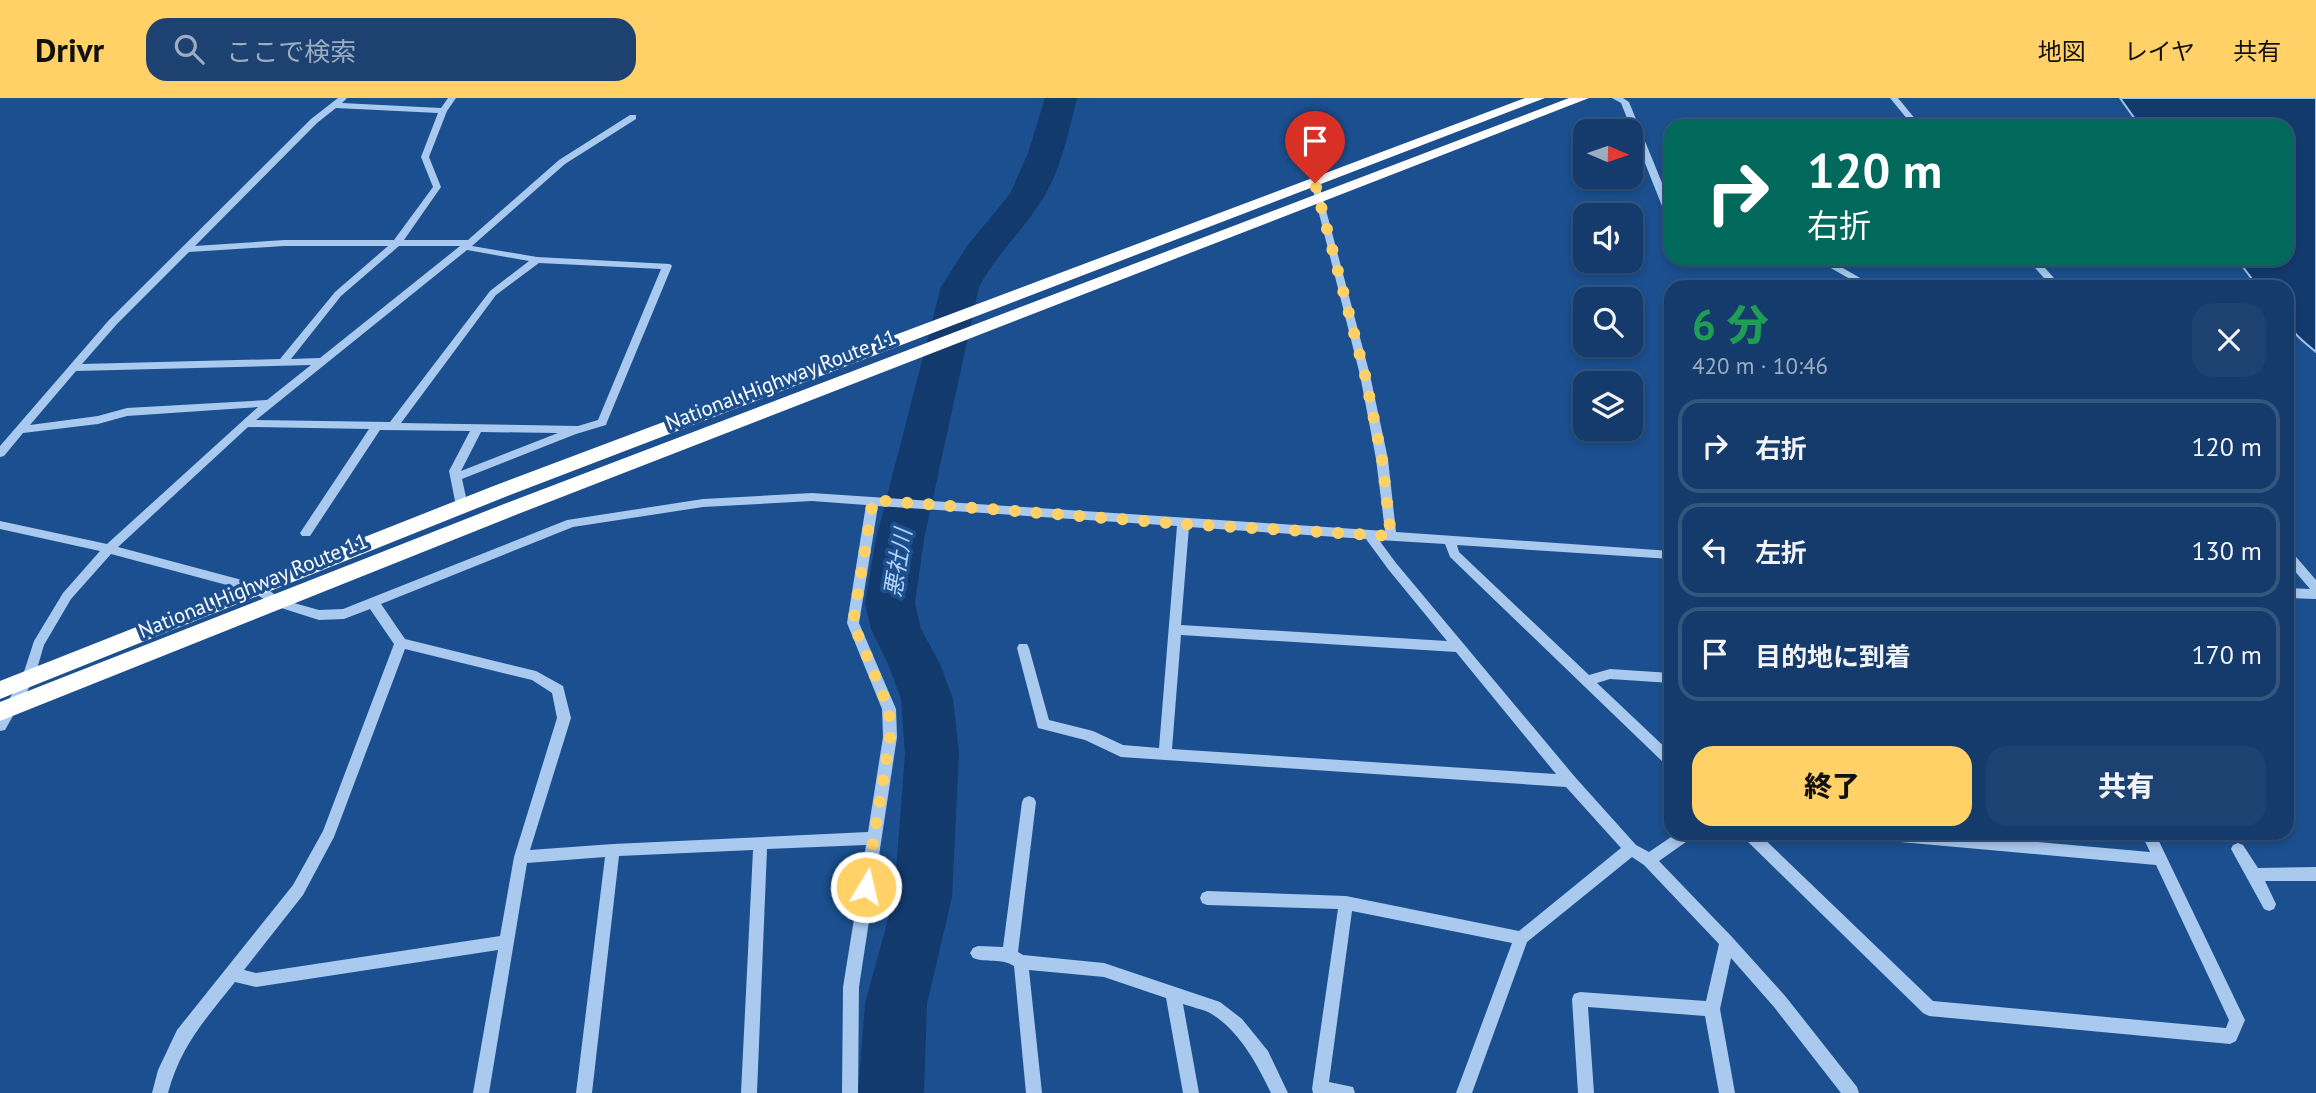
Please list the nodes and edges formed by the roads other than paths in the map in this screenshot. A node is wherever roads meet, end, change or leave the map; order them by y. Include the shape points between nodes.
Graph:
1 (452, 98) edge
2 (1538, 98) edge
3 (1582, 98) edge
4 (1616, 98) edge
5 (1635, 98) edge
6 (1894, 98) edge
7 (339, 102) edge
8 (1625, 102) junction
9 (443, 111) junction
10 (633, 117) dead end
11 (1911, 119) edge
12 (1315, 183) junction
13 (1320, 199) junction
14 (1664, 199) edge
15 (397, 243) junction
16 (467, 245) junction
17 (186, 249) junction
18 (537, 260) junction
19 (1833, 266) edge
20 (2038, 266) edge
21 (1858, 280) edge
22 (2051, 280) edge
23 (323, 360) junction
24 (283, 362) junction
25 (75, 368) junction
26 (270, 403) junction
27 (245, 423) junction
28 (376, 426) junction
29 (394, 426) junction
30 (477, 428) junction
31 (21, 430) junction
32 (579, 430) junction
33 (0, 453) edge
34 (456, 477) junction
35 (873, 500) junction
36 (462, 506) junction
37 (1183, 524) junction
38 (0, 525) edge
39 (306, 533) dead end
40 (1368, 533) junction
41 (1391, 536) junction
42 (1450, 539) junction
43 (109, 549) junction
44 (1664, 554) edge
45 (2294, 562) edge
46 (257, 588) junction
47 (2316, 588) edge
48 (2294, 593) edge
49 (2316, 594) edge
50 (279, 603) junction
51 (373, 603) junction
52 (1177, 630) junction
53 (401, 643) junction
54 (1460, 647) junction
55 (1023, 648) dead end
56 (1664, 678) edge
57 (28, 679) junction
58 (1588, 680) junction
59 (4, 703) edge
60 (0, 726) edge
61 (1165, 754) junction
62 (1664, 754) edge
63 (1570, 781) junction
64 (1029, 802) dead end
65 (874, 838) junction
66 (1678, 840) edge
67 (1755, 840) edge
68 (1946, 840) edge
69 (2152, 840) edge
70 (760, 844) junction
71 (1631, 849) junction
72 (2238, 849) dead end
73 (613, 850) junction
74 (521, 857) junction
75 (2161, 859) junction
76 (1649, 860) junction
77 (2316, 874) edge
78 (2254, 876) junction
79 (1207, 898) dead end
80 (1346, 903) junction
81 (2269, 904) dead end
82 (1521, 938) junction
83 (505, 942) junction
84 (1727, 942) junction
85 (978, 953) dead end
86 (1016, 959) junction
87 (233, 974) junction
88 (1173, 993) junction
89 (1712, 1009) junction
90 (160, 1093) edge
91 (481, 1093) edge
92 (584, 1093) edge
93 (750, 1093) edge
94 (850, 1093) edge
95 (1034, 1093) edge
96 (1191, 1093) edge
97 (1280, 1093) edge
98 (1347, 1093) edge
99 (1464, 1093) edge
100 (1586, 1093) edge
101 (1727, 1093) edge
102 (1851, 1093) edge

1 - 9 street
2 - 12 highway, National Highway Route 11
3 - 13 highway, National Highway Route 11
4 - 8 street
5 - 8 street
6 - 11 street
7 - 9 street
7 - 17 street via 314,121
8 - 14 street
9 - 15 street via 425,157 437,187
10 - 16 street via 562,162
12 - 13 street
12 - 36 highway, National Highway Route 11
13 - 41 street via 1365,375
13 - 50 highway, National Highway Route 11
15 - 16 street
15 - 17 street
15 - 24 street via 338,294
16 - 18 street
16 - 23 street
17 - 25 street
18 - 29 street via 493,293
18 - 32 street via 667,266 602,422
19 - 21 street
20 - 22 street
23 - 24 street
23 - 26 street
24 - 25 street
25 - 31 street
26 - 27 street
26 - 31 street via 127,412
27 - 28 street
27 - 43 street
28 - 29 street
28 - 39 street
29 - 30 street
30 - 32 street
30 - 34 street via 454,471
31 - 33 street
32 - 34 street
34 - 36 street
35 - 37 street
35 - 51 street via 812,497 703,503 571,523
35 - 65 street via 853,623 889,709 890,737
36 - 46 highway, National Highway Route 11
37 - 40 street
37 - 52 street
38 - 43 street
40 - 41 street
40 - 54 street
41 - 42 street
42 - 44 street
42 - 58 street via 1454,554
43 - 46 street
43 - 57 street via 67,596 37,644
45 - 47 street
46 - 50 street
46 - 57 highway, National Highway Route 11
48 - 49 street
50 - 51 street via 319,615 344,614
50 - 59 highway, National Highway Route 11
51 - 53 street
52 - 54 street
52 - 61 street
53 - 74 street via 536,676 558,690 564,718
53 - 87 street via 329,833 299,890
54 - 63 street
55 - 61 street via 1043,724 1088,734 1121,751
56 - 58 street via 1610,674
57 - 59 highway, National Highway Route 11
58 - 62 street
59 - 60 street
61 - 63 street
63 - 71 street
64 - 86 street
65 - 70 street
65 - 94 street via 850,987
66 - 76 street
67 - 75 street via 1929,1008 2230,1036 2237,1020
68 - 75 street
69 - 75 street
70 - 73 street
70 - 93 street
71 - 76 street
71 - 82 street
72 - 78 street
73 - 74 street
73 - 92 street
74 - 83 street
76 - 84 street
77 - 78 street
78 - 81 street
79 - 80 street
80 - 82 street
80 - 98 street via 1320,1088
82 - 99 street
83 - 87 street via 256,980
83 - 91 street
84 - 89 street
84 - 102 street
85 - 86 street
86 - 88 street via 1104,971
86 - 95 street
87 - 90 street via 183,1035
88 - 96 street
88 - 97 street via 1214,1007 1236,1024 1262,1057
89 - 100 street via 1580,999
89 - 101 street

